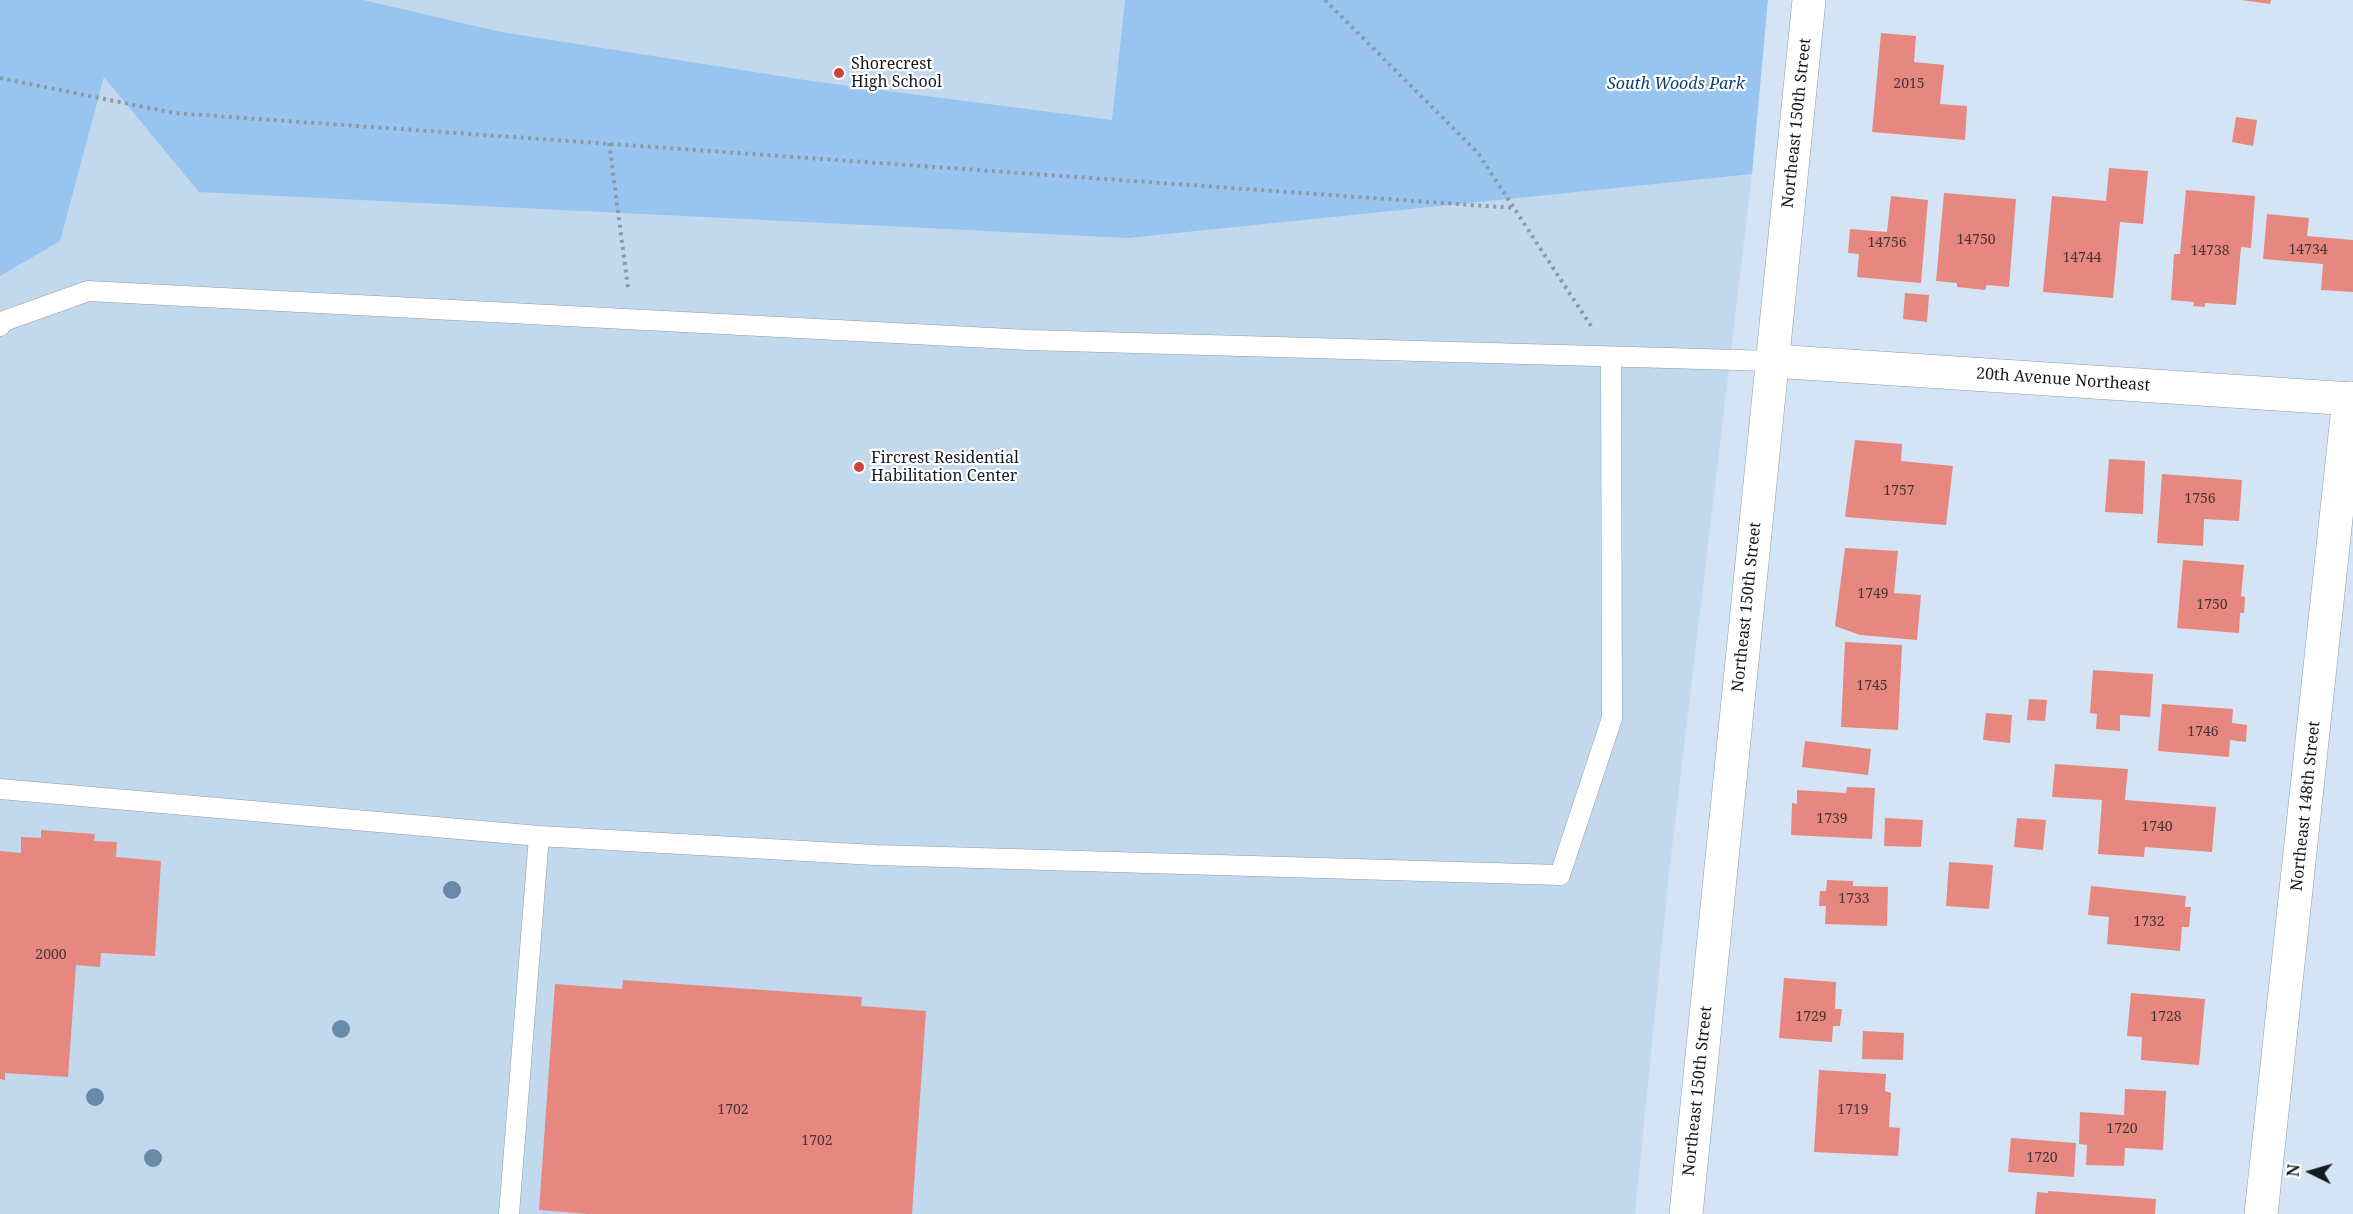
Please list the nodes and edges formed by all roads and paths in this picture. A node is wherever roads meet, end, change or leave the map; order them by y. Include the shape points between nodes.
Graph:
1 (1325, 0) edge
2 (1809, 0) edge
3 (0, 78) edge
4 (609, 143) junction
5 (1514, 208) junction
6 (632, 319) junction
7 (0, 326) edge
8 (1611, 357) junction
9 (1773, 362) junction
10 (2351, 398) edge
11 (0, 789) edge
12 (539, 836) junction
13 (509, 1214) edge
14 (1686, 1214) edge
15 (2261, 1214) edge

1 - 5 path via 1478,153
2 - 9 street, Northeast 150th Street
3 - 4 path via 174,113
4 - 5 path
4 - 6 path
5 - 8 path
6 - 7 lane via 88,291 4,321
6 - 8 lane via 1029,340
8 - 9 lane
8 - 12 lane via 1612,718 1560,875 875,855
9 - 10 street, 20th Avenue Northeast
9 - 14 street, Northeast 150th Street
10 - 15 street, Northeast 148th Street
11 - 12 lane
12 - 13 lane

